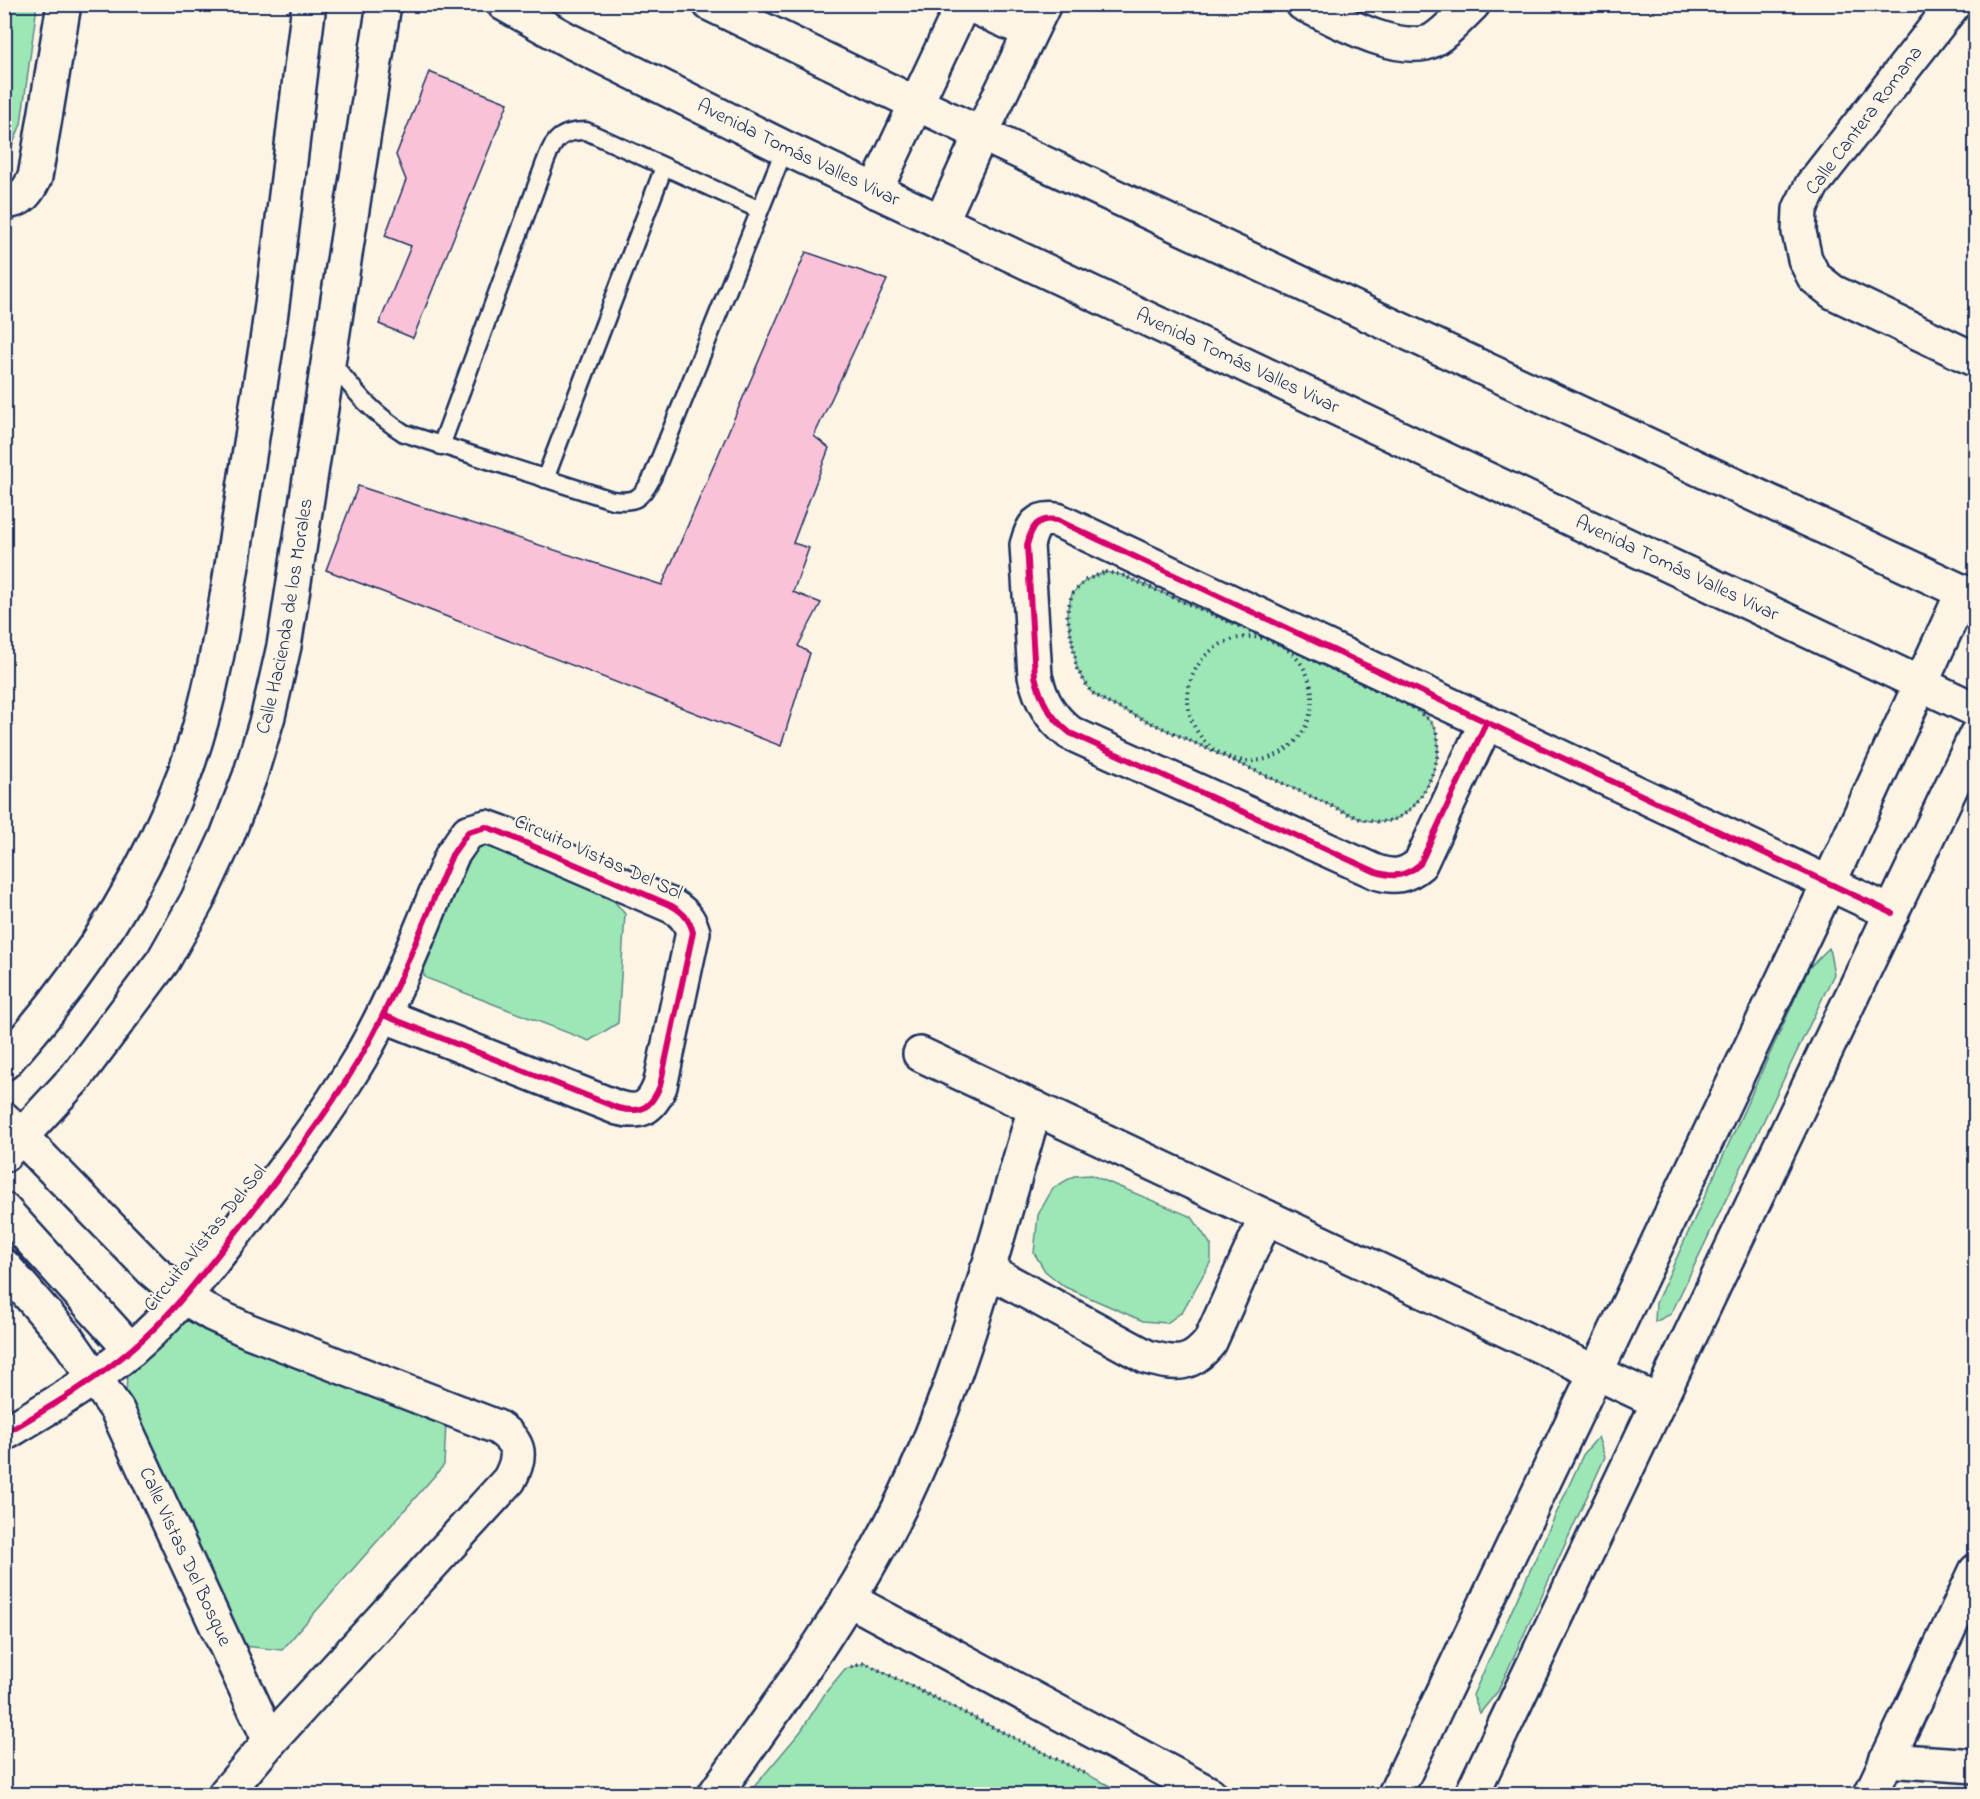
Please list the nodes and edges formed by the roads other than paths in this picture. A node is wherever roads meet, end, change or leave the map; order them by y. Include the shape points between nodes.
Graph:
1 (64, 4) edge
2 (309, 4) edge
3 (384, 4) edge
4 (504, 4) edge
5 (710, 4) edge
6 (966, 4) edge
7 (1303, 4) edge
8 (1473, 4) edge
9 (1954, 4) edge
10 (1037, 18) edge
11 (917, 104) junction
12 (981, 134) junction
13 (785, 148) junction
14 (664, 167) junction
15 (875, 191) junction
16 (4, 202) edge
17 (760, 210) junction
18 (941, 222) junction
19 (329, 358) junction
20 (1976, 360) edge
21 (441, 446) junction
22 (545, 479) junction
23 (1969, 595) edge
24 (1920, 685) junction
25 (1976, 710) edge
26 (1486, 723) junction
27 (1976, 735) edge
28 (1829, 883) junction
29 (1892, 913) junction
30 (383, 1015) junction
31 (920, 1054) dead end
32 (4, 1063) edge
33 (1035, 1108) junction
34 (10, 1137) edge
35 (4, 1210) edge
36 (1266, 1217) junction
37 (4, 1266) edge
38 (987, 1270) junction
39 (184, 1297) junction
40 (131, 1350) junction
41 (1595, 1372) junction
42 (95, 1377) junction
43 (1659, 1402) junction
44 (4, 1434) edge
45 (1976, 1571) edge
46 (848, 1599) junction
47 (270, 1741) junction
48 (1886, 1760) junction
49 (1976, 1766) edge
50 (225, 1794) edge
51 (715, 1794) edge
52 (1210, 1794) edge
53 (1395, 1794) edge
54 (1472, 1794) edge
55 (1871, 1794) edge

1 - 16 street via 35,177 29,191 19,200
2 - 32 street via 267,340 220,640 206,705 165,822 126,899 84,965 40,1024
3 - 19 street, Calle Hacienda de los Morales
4 - 13 street, Avenida Tomás Valles Vivar
5 - 11 street
6 - 10 street
6 - 11 street
7 - 8 street via 1378,38 1402,44 1428,43
9 - 20 street, Calle Cantera Romana via 1812,186 1800,209 1798,232 1814,277 1833,292
10 - 12 street
11 - 12 street
11 - 15 street
12 - 18 street
12 - 23 street
13 - 15 street, Avenida Tomás Valles Vivar
13 - 17 lane
14 - 17 lane
14 - 21 lane via 586,131 573,131 555,142
14 - 22 lane
15 - 18 street, Avenida Tomás Valles Vivar
17 - 22 lane via 645,492 626,502
18 - 24 street, Avenida Tomás Valles Vivar
19 - 21 lane via 368,407 384,420 404,433
19 - 34 street, Calle Hacienda de los Morales via 284,646 250,776 226,839 163,961 76,1077
21 - 22 lane
23 - 24 street
24 - 25 street, Avenida Tomás Valles Vivar
24 - 28 street
26 - 26 street via 1058,520 1038,522 1031,531 1027,544 1035,676 1046,710 1057,723 1071,733 1376,872 1400,876 1420,864
26 - 28 street
27 - 29 street
28 - 29 street
28 - 41 street
29 - 43 street
30 - 30 street, Circuito Vistas Del Sol via 452,855 468,832 477,828 500,832 672,906 690,921 693,932 660,1086 655,1099 645,1108 631,1112 618,1108
30 - 39 street, Circuito Vistas Del Sol via 334,1098
31 - 33 street
33 - 36 street
33 - 38 street
34 - 39 street, Circuito Vistas Del Sol
35 - 40 street
36 - 38 street via 1210,1342 1199,1355 1183,1363 1147,1357
36 - 41 street
37 - 42 street
38 - 46 street via 958,1365 930,1438 877,1551
39 - 40 street, Circuito Vistas Del Sol
39 - 47 street, Circuito Vistas Del Sol via 249,1332 497,1427 517,1447 518,1464 509,1480
40 - 42 street, Circuito Vistas Del Sol
41 - 43 street
41 - 53 street
42 - 44 street, Circuito Vistas Del Sol
42 - 47 street, Calle Vistas Del Bosque via 121,1419
43 - 54 street
45 - 48 street
46 - 51 street via 791,1688
46 - 52 street
47 - 50 street, Circuito Vistas Del Sol
48 - 49 street
48 - 55 street

